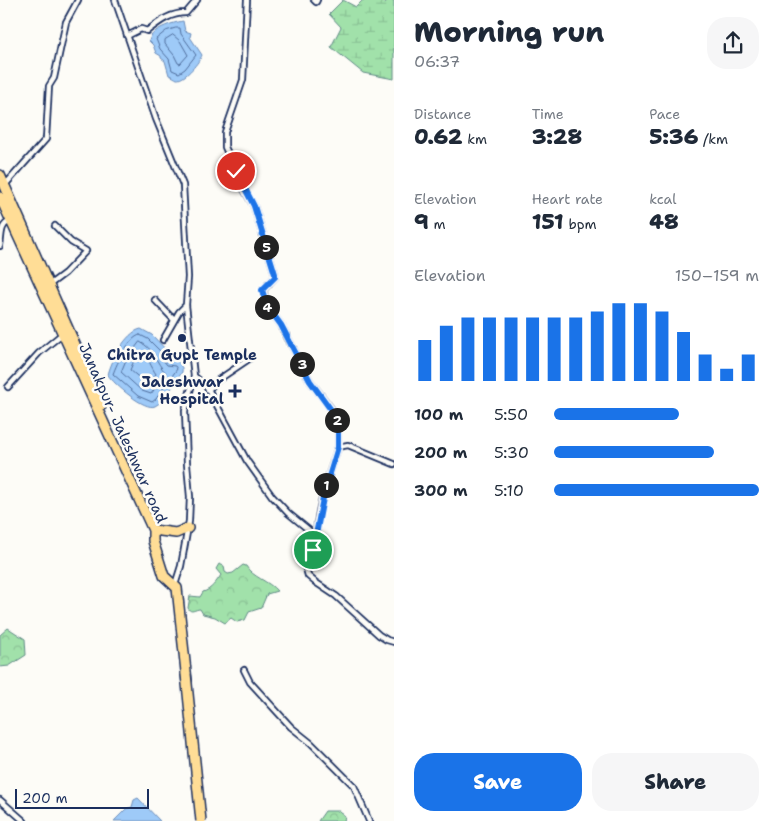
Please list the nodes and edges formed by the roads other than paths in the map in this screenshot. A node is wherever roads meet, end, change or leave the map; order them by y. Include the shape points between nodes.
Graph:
1 (78, 0) edge
2 (115, 0) edge
3 (197, 0) edge
4 (247, 0) edge
5 (127, 36) junction
6 (0, 175) edge
7 (5, 185) junction
8 (0, 197) edge
9 (10, 221) junction
10 (55, 226) dead end
11 (0, 229) edge
12 (0, 246) edge
13 (50, 285) junction
14 (155, 300) dead end
15 (186, 305) junction
16 (174, 320) junction
17 (62, 334) junction
18 (163, 340) dead end
19 (249, 359) dead end
20 (194, 376) junction
21 (8, 387) dead end
22 (208, 390) junction
23 (338, 447) junction
24 (394, 464) edge
25 (134, 486) junction
26 (188, 528) junction
27 (154, 530) junction
28 (316, 539) junction
29 (175, 585) junction
30 (394, 642) edge
31 (244, 670) dead end
32 (197, 777) junction
33 (0, 800) edge
34 (24, 821) edge
35 (202, 821) edge
36 (369, 821) edge

1 - 7 street via 66,22 50,86 46,139
2 - 5 street
3 - 5 street via 186,13 176,13 147,32 141,29
4 - 23 street via 243,80 225,132 225,147 254,206 275,274 262,290 267,306 281,325 310,381 334,414 338,423
5 - 15 street via 183,184 188,277
6 - 7 highway
7 - 13 highway
8 - 9 highway, Janakpur- Jaleshwar road
9 - 11 street
9 - 17 highway, Janakpur- Jaleshwar road
10 - 13 street via 86,251
11 - 12 street
13 - 25 highway via 134,475
14 - 16 street
15 - 16 street
15 - 20 street
16 - 18 street
17 - 21 street
17 - 25 highway, Janakpur- Jaleshwar road
19 - 22 street
20 - 22 street
20 - 26 street via 185,411 190,497
22 - 28 street via 243,453 272,496
23 - 24 street via 348,445
23 - 28 street via 324,493
25 - 27 highway, Janakpur- Jaleshwar road
26 - 27 highway via 176,533
26 - 29 street
27 - 29 highway, Janakpur- Jaleshwar road via 164,576
28 - 30 street via 305,565 308,576 336,596 379,635
29 - 32 highway, Janakpur- Jaleshwar road
31 - 36 street via 250,682 291,727 354,786
32 - 35 highway, Janakpur- Jaleshwar road
32 - 35 highway, Janakpur- Jaleshwar road, bridge via 186,674
33 - 34 street

